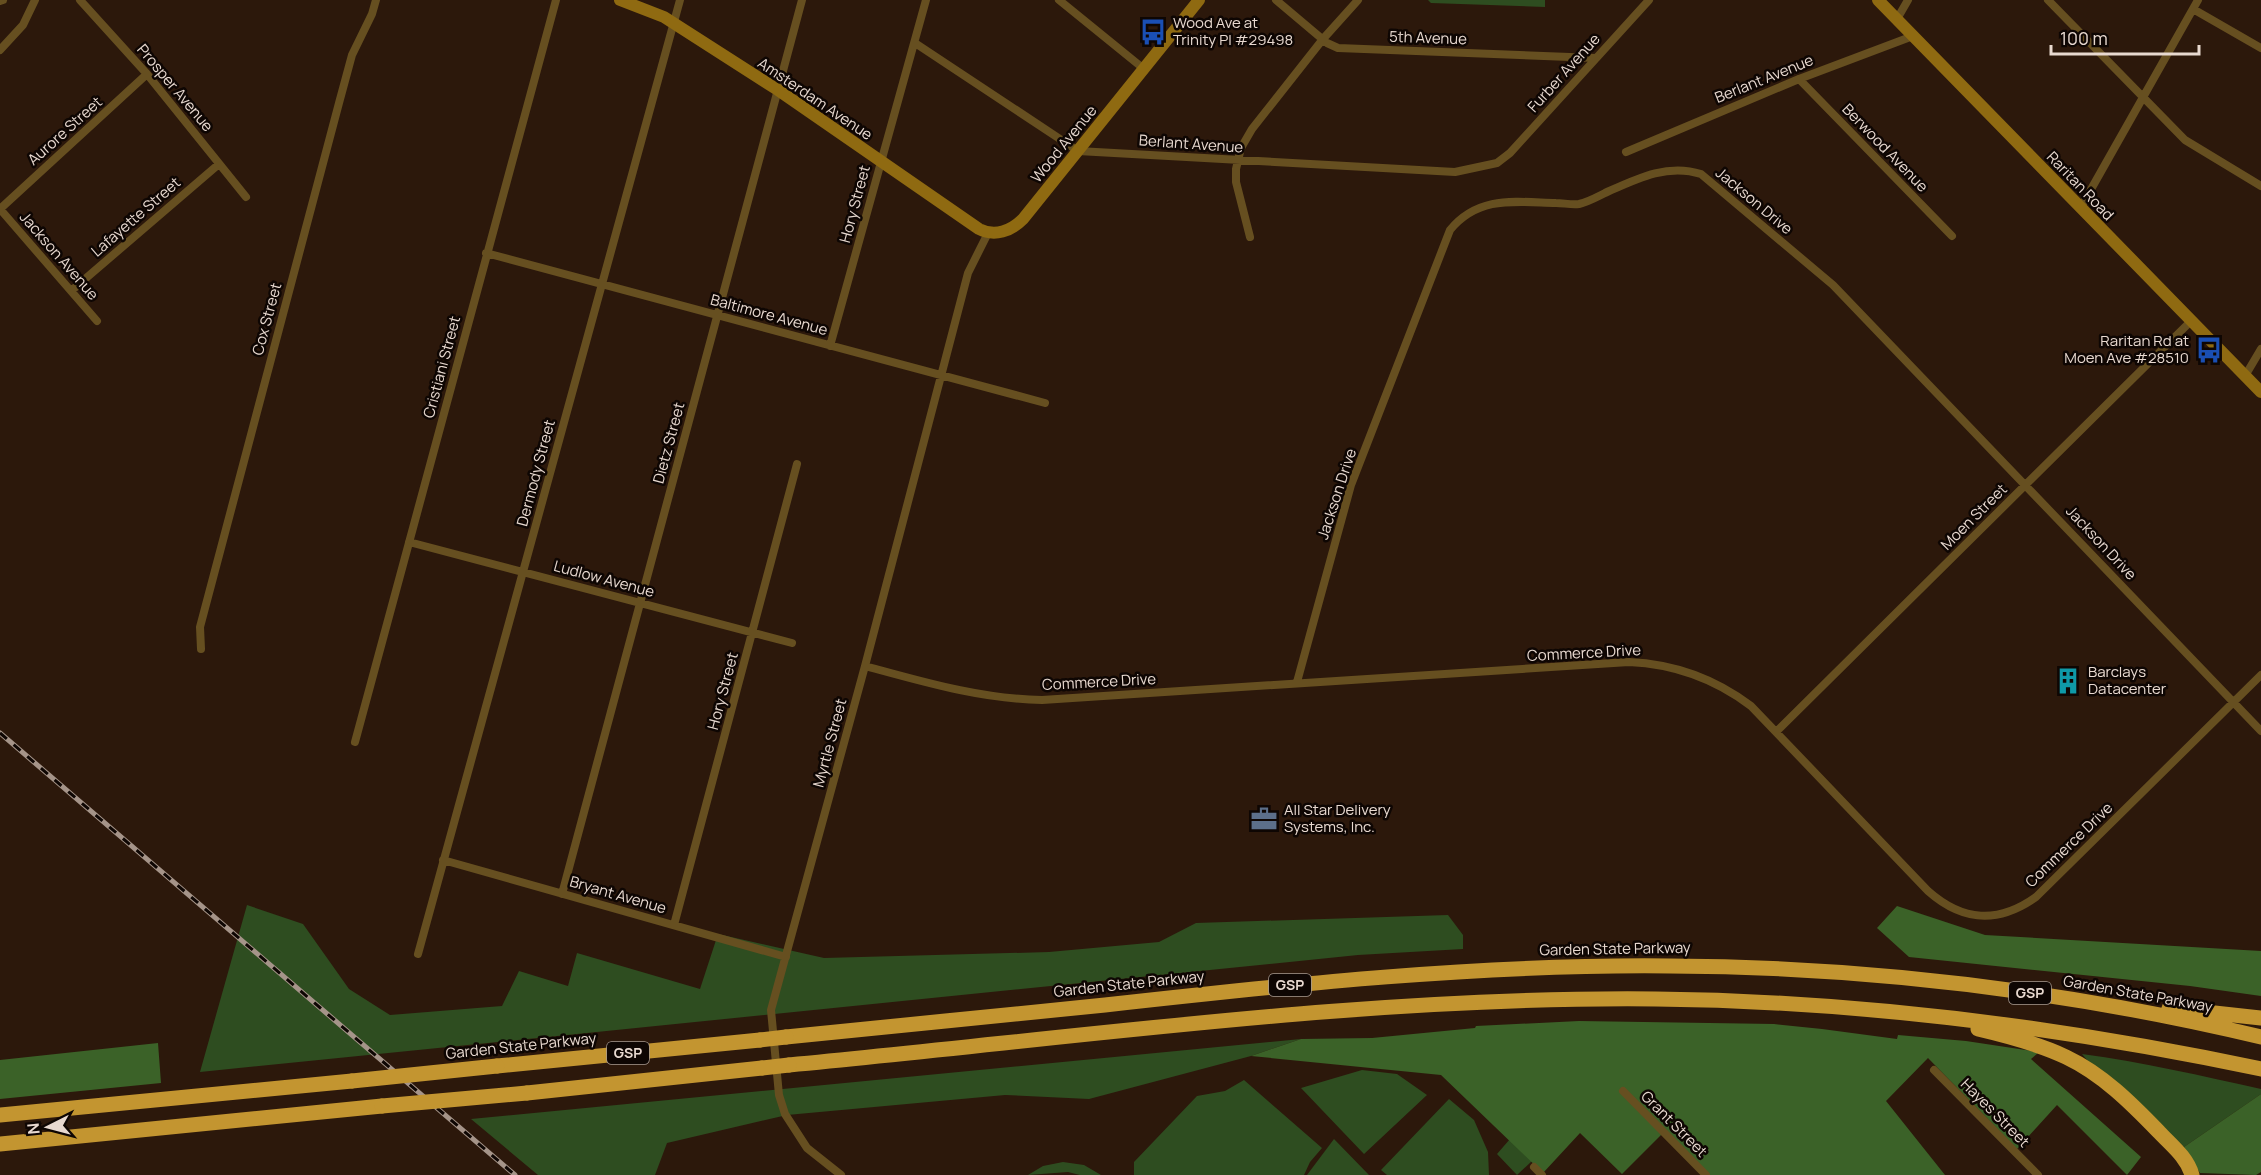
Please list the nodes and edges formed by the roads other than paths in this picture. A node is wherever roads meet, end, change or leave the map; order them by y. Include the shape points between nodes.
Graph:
1 (35, 0) edge
2 (80, 0) edge
3 (376, 0) edge
4 (556, 0) edge
5 (620, 0) edge
6 (680, 0) edge
7 (802, 0) edge
8 (926, 0) edge
9 (1059, 0) edge
10 (1199, 0) edge
11 (1276, 0) edge
12 (1358, 0) edge
13 (1649, 0) edge
14 (1878, 0) edge
15 (1908, 0) edge
16 (2048, 0) edge
17 (2064, 0) edge
18 (2198, 0) edge
19 (2193, 9) junction
20 (2058, 10) junction
21 (1897, 19) junction
22 (674, 23) junction
23 (1913, 36) junction
24 (1323, 39) junction
25 (915, 43) junction
26 (2261, 48) edge
27 (0, 50) edge
28 (1596, 58) junction
29 (1144, 69) junction
30 (147, 74) junction
31 (1798, 79) junction
32 (778, 90) junction
33 (2143, 98) junction
34 (1078, 151) junction
35 (1626, 152) dead end
36 (1237, 161) junction
37 (880, 162) junction
38 (1497, 162) joint
39 (219, 164) junction
40 (2261, 186) edge
41 (246, 197) dead end
42 (2080, 207) junction
43 (0, 209) edge
44 (988, 232) junction
45 (1952, 236) dead end
46 (1250, 237) dead end
47 (486, 253) junction
48 (602, 284) junction
49 (71, 291) junction
50 (718, 315) junction
51 (97, 321) dead end
52 (2191, 321) junction
53 (830, 346) junction
54 (2261, 349) edge
55 (942, 376) junction
56 (2245, 376) junction
57 (2261, 392) edge
58 (1045, 404) dead end
59 (797, 464) dead end
60 (2026, 484) junction
61 (409, 542) junction
62 (523, 572) junction
63 (640, 603) junction
64 (752, 632) junction
65 (792, 642) dead end
66 (201, 649) dead end
67 (865, 666) junction
68 (2261, 675) edge
69 (1297, 682) junction
70 (2233, 702) junction
71 (2261, 730) edge
72 (1776, 732) junction
73 (355, 742) dead end
74 (443, 860) junction
75 (562, 894) junction
76 (674, 925) junction
77 (418, 954) dead end
78 (786, 957) junction
79 (2016, 991) junction
80 (1872, 1009) junction
81 (2261, 1018) edge
82 (2261, 1037) edge
83 (2261, 1069) edge
84 (1934, 1070) dead end
85 (1623, 1091) dead end
86 (0, 1115) edge
87 (0, 1144) edge
88 (1534, 1167) dead end
89 (841, 1175) edge
90 (1542, 1175) edge
91 (1706, 1175) edge
92 (2038, 1175) edge
93 (2192, 1175) edge

1 - 27 street via 23,26
2 - 30 street, Prosper Avenue
3 - 66 street, Cox Street via 352,55 339,103 200,627
4 - 47 street, Cristiani Street
5 - 22 main road, Amsterdam Avenue
6 - 22 street, Dermody Street
7 - 32 street, Dietz Street
8 - 25 street, Hory Street
9 - 29 street
10 - 29 main road, Wood Avenue
11 - 24 street, 5th Avenue
12 - 24 street
13 - 28 street, Furber Avenue
14 - 21 main road, Raritan Road
15 - 21 street
16 - 20 street
17 - 20 street
18 - 19 street
19 - 26 street
19 - 33 street
20 - 33 street
21 - 23 main road, Raritan Road
22 - 32 main road, Amsterdam Avenue
22 - 48 street, Dermody Street
23 - 31 street, Berlant Avenue
23 - 42 main road, Raritan Road
24 - 28 street, 5th Avenue via 1344,49
24 - 36 street via 1248,135
25 - 34 street, Berlant Avenue
25 - 37 street, Hory Street
28 - 38 street, Furber Avenue via 1510,153
29 - 34 main road, Wood Avenue
30 - 39 street, Prosper Avenue
30 - 43 street, Aurore Street
31 - 35 street, Berlant Avenue
31 - 45 street, Berwood Avenue
32 - 37 main road, Amsterdam Avenue
32 - 50 street, Dietz Street
33 - 40 street via 2185,140
33 - 42 street
34 - 36 street, Berlant Avenue
34 - 44 main road, Wood Avenue via 1018,224 1006,231
36 - 38 street, Berlant Avenue via 1455,172
36 - 46 street via 1237,189
37 - 44 main road, Amsterdam Avenue
37 - 53 street, Hory Street
39 - 41 street, Prosper Avenue
39 - 49 street, Lafayette Street
42 - 52 main road, Raritan Road
43 - 49 street, Jackson Avenue
44 - 55 street, Myrtle Street via 970,267
47 - 48 street, Baltimore Avenue
47 - 61 street, Cristiani Street
48 - 50 street, Baltimore Avenue
48 - 62 street, Dermody Street
49 - 51 street, Jackson Avenue
50 - 53 street, Baltimore Avenue
50 - 63 street, Dietz Street
52 - 56 main road, Raritan Road
52 - 60 street, Moen Street
53 - 55 street, Baltimore Avenue
54 - 56 street
55 - 58 street, Baltimore Avenue
55 - 67 street, Myrtle Street
56 - 57 main road, Raritan Road
59 - 64 street, Hory Street
60 - 69 street, Jackson Drive via 1833,285 1701,174 1689,170 1644,175 1579,204 1495,202 1475,209 1450,230 1351,484
60 - 70 street, Jackson Drive
60 - 72 street, Moen Street
61 - 62 street, Ludlow Avenue
61 - 73 street, Cristiani Street
62 - 63 street, Ludlow Avenue
62 - 74 street, Dermody Street
63 - 64 street, Ludlow Avenue
63 - 75 street, Dietz Street
64 - 65 street, Ludlow Avenue
64 - 76 street, Hory Street
67 - 69 street, Commerce Drive via 961,692 1025,700
67 - 78 street, Myrtle Street
68 - 70 street, Commerce Drive
69 - 72 street, Commerce Drive via 1648,663 1685,670 1720,685 1751,706
70 - 71 street, Jackson Drive
70 - 72 street, Commerce Drive via 2036,897 1993,916 1961,912 1940,902
74 - 75 street, Bryant Avenue
74 - 77 street, Dermody Street
75 - 76 street, Bryant Avenue
76 - 78 street, Bryant Avenue
78 - 89 street, Myrtle Street via 771,1017 778,1095 788,1120 807,1148
79 - 81 highway
79 - 82 highway, Garden State Parkway / GSP via 2161,1015
79 - 86 highway, Garden State Parkway / GSP, bridge via 1796,970 1669,966 1449,972 1304,983
80 - 83 highway, GSP via 2080,1035
80 - 87 highway, GSP, bridge via 1653,999 1436,1004 1290,1014
80 - 93 highway via 1988,1032 2066,1057 2094,1073 2134,1106 2177,1151
84 - 92 street, Hayes Street
85 - 91 street, Grant Street
88 - 90 street

